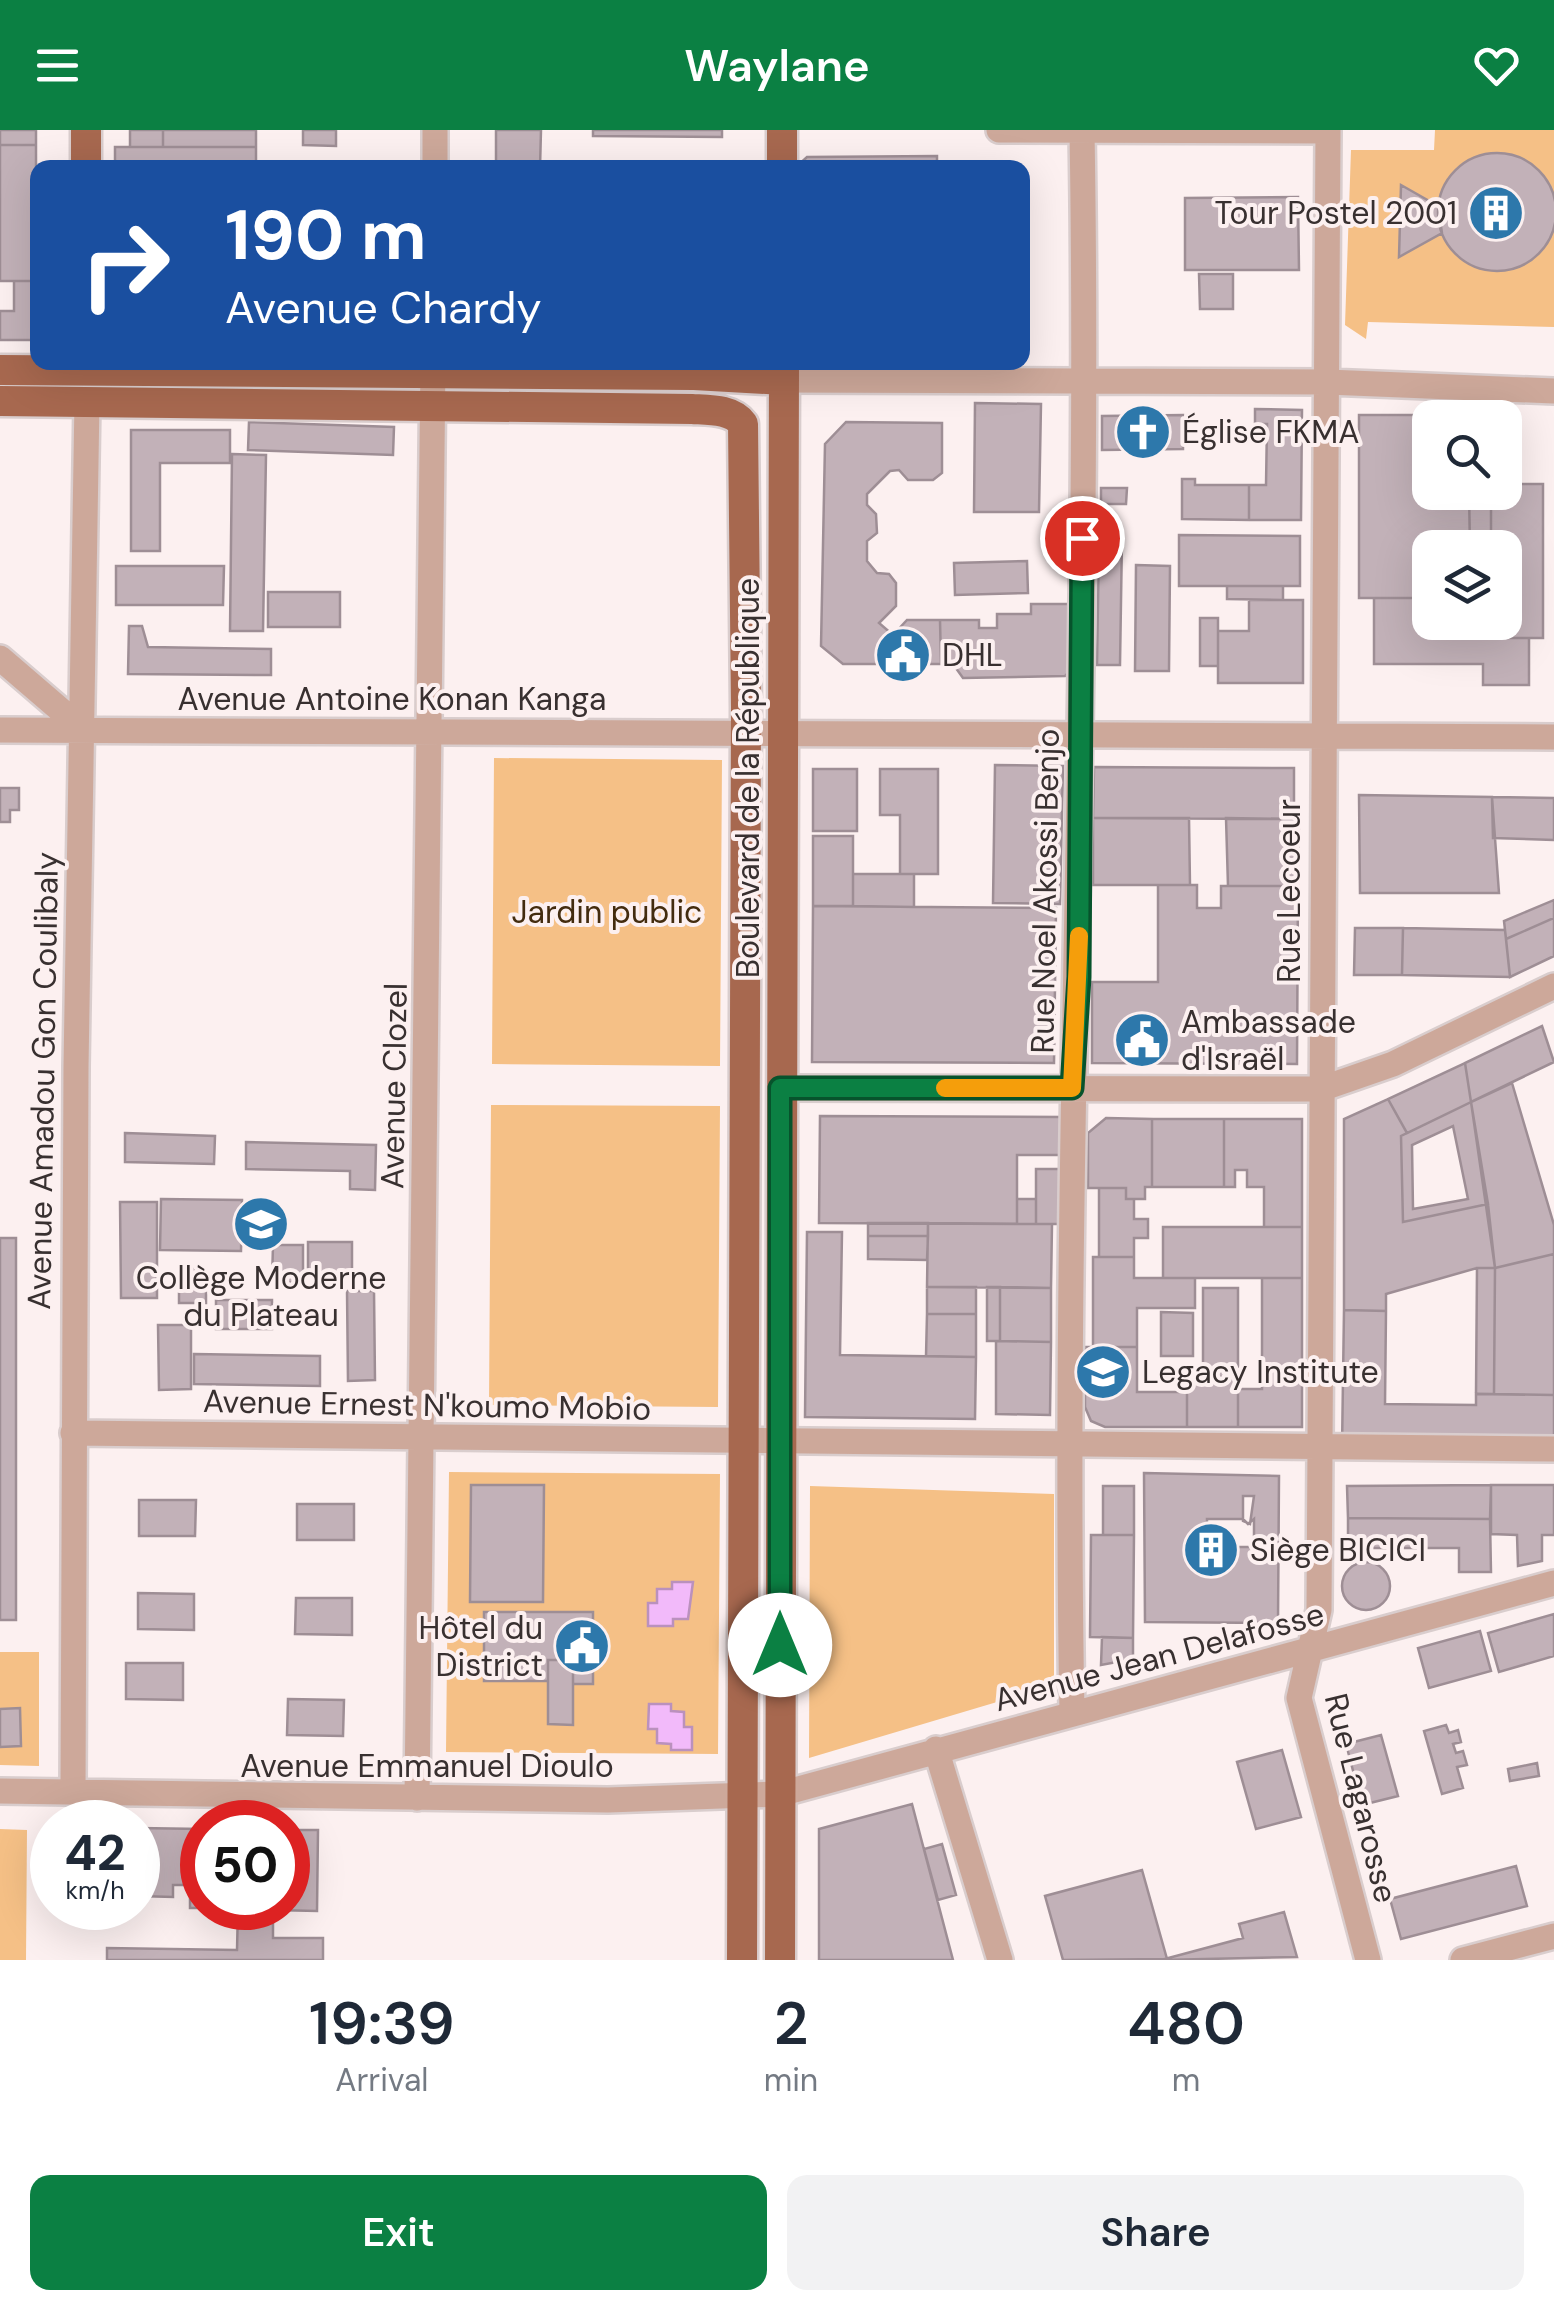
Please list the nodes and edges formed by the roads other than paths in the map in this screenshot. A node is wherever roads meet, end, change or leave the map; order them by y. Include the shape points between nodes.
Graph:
1 (86, 130) edge
2 (436, 130) edge
3 (782, 130) edge
4 (1000, 130) edge
5 (1150, 131) edge
6 (1328, 131) edge
7 (1082, 132) edge
8 (86, 160) edge
9 (435, 160) edge
10 (782, 160) edge
11 (0, 370) edge
12 (364, 370) edge
13 (433, 370) edge
14 (520, 370) edge
15 (784, 371) edge
16 (88, 378) edge
17 (1082, 381) junction
18 (1327, 382) junction
19 (1554, 391) edge
20 (0, 402) edge
21 (436, 409) junction
22 (738, 416) junction
23 (0, 658) edge
24 (428, 725) junction
25 (0, 730) edge
26 (85, 731) junction
27 (746, 733) junction
28 (784, 733) junction
29 (1082, 734) junction
30 (1322, 738) junction
31 (1554, 738) edge
32 (1554, 986) edge
33 (780, 1088) junction
34 (1072, 1088) junction
35 (1321, 1089) junction
36 (73, 1433) junction
37 (419, 1440) junction
38 (744, 1440) junction
39 (781, 1442) junction
40 (1320, 1445) junction
41 (1067, 1446) junction
42 (1554, 1449) edge
43 (1554, 1582) edge
44 (1308, 1652) junction
45 (1072, 1713) junction
46 (936, 1749) junction
47 (0, 1791) edge
48 (73, 1792) junction
49 (780, 1794) junction
50 (743, 1796) junction
51 (417, 1798) junction
52 (1554, 1936) edge
53 (742, 1960) edge
54 (780, 1960) edge
55 (1000, 1960) edge
56 (1368, 1960) edge
57 (1464, 1960) edge

1 - 8 main road
2 - 9 street
3 - 10 main road
4 - 7 street
5 - 6 street
5 - 7 street
6 - 18 street, Rue Lecoeur
7 - 17 street, Rue Noel Akossi Benjo
11 - 16 main road
12 - 16 main road
13 - 21 street, Avenue Clozel
14 - 15 main road
15 - 17 street
15 - 22 main road
15 - 28 main road, Boulevard de la République
16 - 20 main road
16 - 21 main road
16 - 26 street, Avenue Amadou Gon Coulibaly
17 - 18 street
17 - 29 street, Rue Noel Akossi Benjo
18 - 19 street
18 - 30 street, Rue Lecoeur
21 - 22 main road via 692,409
21 - 24 street, Avenue Clozel
22 - 27 main road, Boulevard de la République via 746,447
23 - 26 street
24 - 26 street, Avenue Antoine Konan Kanga
24 - 27 street, Avenue Antoine Konan Kanga
24 - 37 street, Avenue Clozel
25 - 26 street, Avenue Antoine Konan Kanga
26 - 36 street, Avenue Amadou Gon Coulibaly
27 - 28 street, Avenue Antoine Konan Kanga
27 - 38 main road, Boulevard de la République
28 - 29 street, Avenue Antoine Konan Kanga
28 - 33 main road, Boulevard de la République
29 - 30 street, Avenue Antoine Konan Kanga
29 - 34 street, Rue Noel Akossi Benjo
30 - 31 street, Avenue Antoine Konan Kanga
30 - 35 street, Rue Lecoeur
32 - 35 street via 1393,1064
33 - 34 street
33 - 39 main road, Boulevard de la République
34 - 35 street
34 - 41 street, Rue Noel Akossi Benjo
35 - 40 street, Rue Lecoeur
36 - 37 street, Avenue Ernest N'koumo Mobio
36 - 48 street, Avenue Amadou Gon Coulibaly
37 - 38 street, Avenue Ernest N'koumo Mobio
37 - 51 street, Avenue Clozel
38 - 39 street, Avenue Ernest N'koumo Mobio
38 - 50 main road, Boulevard de la République
39 - 41 street, Avenue Ernest N'koumo Mobio
39 - 49 main road, Boulevard de la République
40 - 41 street, Avenue Ernest N'koumo Mobio
40 - 42 street, Avenue Ernest N'koumo Mobio
40 - 44 street, Rue Lecoeur via 1319,1610
41 - 45 street, Rue Noel Akossi Benjo
43 - 44 street, Avenue Jean Delafosse
44 - 45 street, Avenue Jean Delafosse
44 - 56 street, Rue Lagarosse via 1299,1698
45 - 46 street, Avenue Jean Delafosse
46 - 49 street, Avenue Jean Delafosse
46 - 55 street
47 - 48 street, Avenue Emmanuel Dioulo
48 - 51 street, Avenue Emmanuel Dioulo
49 - 50 street, Avenue Emmanuel Dioulo
49 - 54 main road, Boulevard de la République
50 - 51 street, Avenue Emmanuel Dioulo
50 - 53 main road, Boulevard de la République
52 - 57 street

